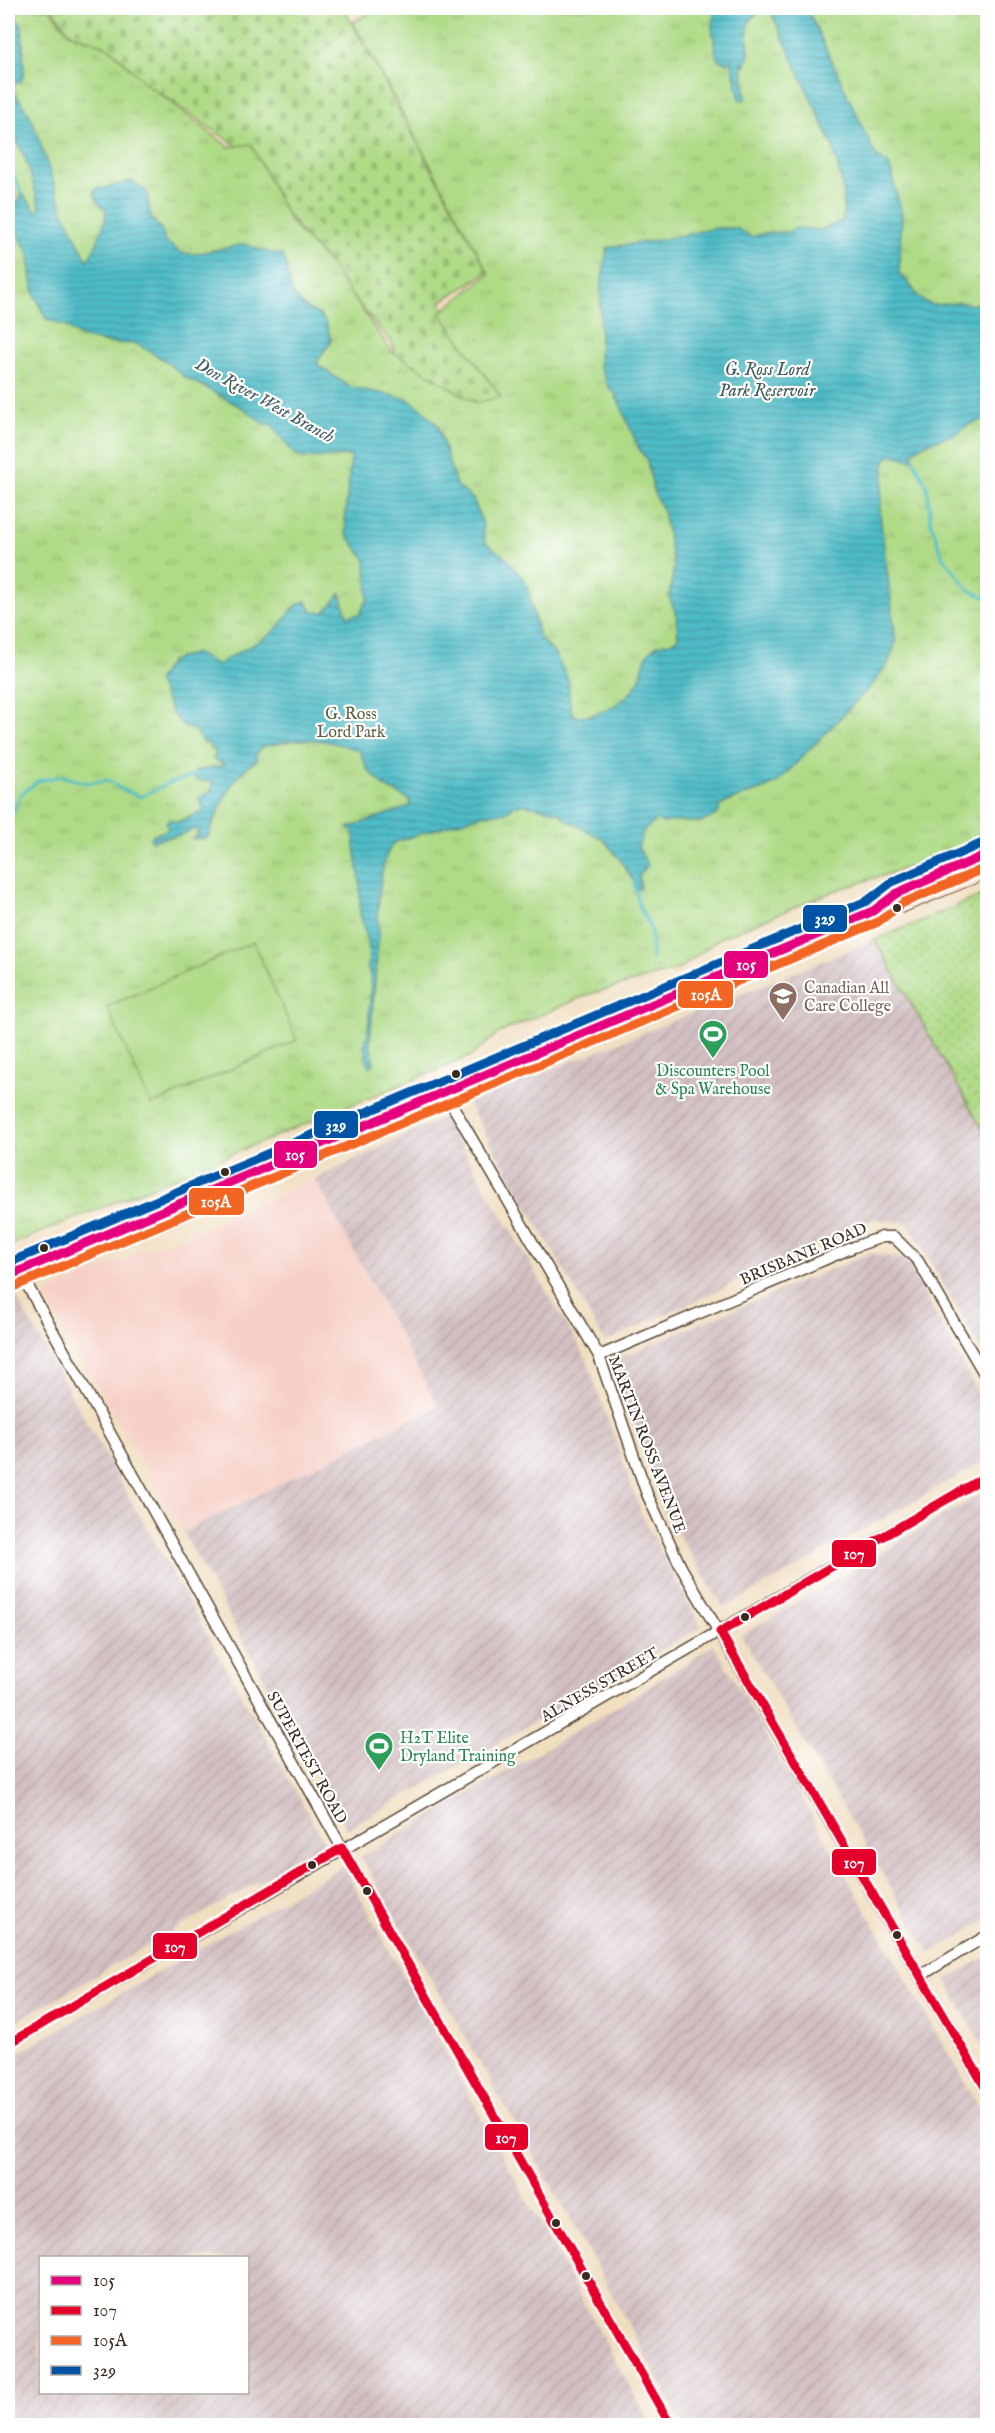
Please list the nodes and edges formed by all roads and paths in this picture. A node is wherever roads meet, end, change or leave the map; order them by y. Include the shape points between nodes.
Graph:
1 (987, 854) edge
2 (987, 870) edge
3 (873, 911) junction
4 (443, 1089) junction
5 (12, 1268) edge
6 (599, 1356) junction
7 (987, 1380) edge
8 (987, 1475) edge
9 (720, 1632) junction
10 (342, 1848) junction
11 (987, 1935) edge
12 (920, 1976) junction
13 (8, 2044) edge
14 (987, 2093) edge
15 (671, 2426) edge

1 - 3 main road via 897,892
2 - 3 main road via 902,905
3 - 4 main road
4 - 5 main road
4 - 6 street, MARTIN ROSS AVENUE
5 - 10 street, SUPERTEST ROAD
6 - 7 street, BRISBANE ROAD via 854,1247 894,1237 918,1261
6 - 9 street, MARTIN ROSS AVENUE via 662,1527
8 - 9 street, ALNESS STREET
9 - 10 street, ALNESS STREET
9 - 12 street, MARTIN ROSS AVENUE
10 - 13 street, ALNESS STREET
10 - 15 street, SUPERTEST ROAD
11 - 12 street
12 - 14 street, MARTIN ROSS AVENUE

